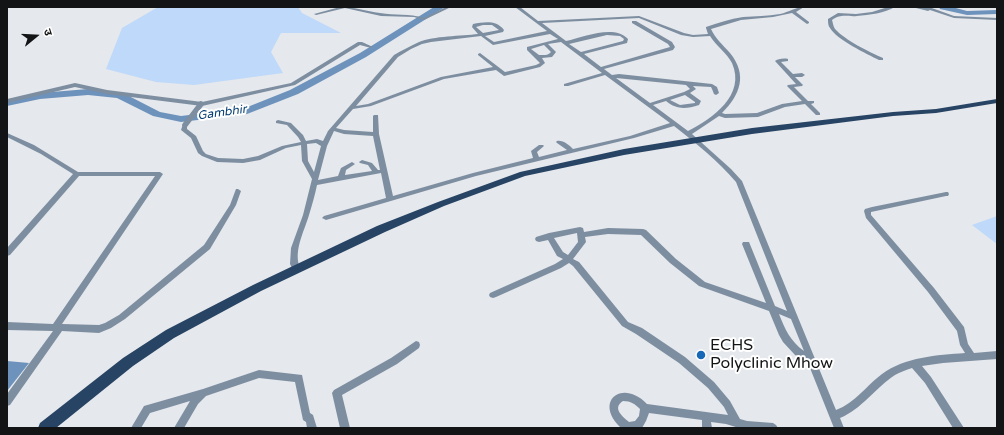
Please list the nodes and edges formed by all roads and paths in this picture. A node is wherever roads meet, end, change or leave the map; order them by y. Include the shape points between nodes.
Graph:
1 (449, 7) edge
2 (517, 7) edge
3 (802, 7) edge
4 (893, 7) edge
5 (914, 7) edge
6 (925, 7) edge
7 (934, 10) junction
8 (794, 13) junction
9 (316, 14) dead end
10 (997, 19) edge
11 (537, 22) junction
12 (634, 22) dead end
13 (807, 23) dead end
14 (551, 32) junction
15 (482, 35) junction
16 (710, 35) junction
17 (564, 42) junction
18 (545, 44) junction
19 (371, 47) dead end
20 (480, 54) dead end
21 (580, 54) junction
22 (538, 57) junction
23 (881, 59) dead end
24 (786, 60) dead end
25 (496, 68) junction
26 (600, 69) junction
27 (606, 73) junction
28 (802, 75) dead end
29 (791, 76) junction
30 (611, 77) junction
31 (688, 84) junction
32 (566, 85) dead end
33 (716, 92) dead end
34 (686, 93) junction
35 (666, 99) junction
36 (7, 101) edge
37 (997, 101) edge
38 (809, 103) junction
39 (201, 104) dead end
40 (649, 105) junction
41 (351, 108) junction
42 (718, 114) junction
43 (818, 114) dead end
44 (376, 116) dead end
45 (278, 122) dead end
46 (674, 124) junction
47 (333, 129) junction
48 (376, 134) junction
49 (688, 134) junction
50 (7, 135) edge
51 (559, 142) dead end
52 (696, 142) junction
53 (304, 143) junction
54 (324, 146) junction
55 (541, 146) dead end
56 (571, 151) junction
57 (536, 159) junction
58 (362, 162) dead end
59 (352, 164) dead end
60 (384, 171) junction
61 (376, 172) junction
62 (77, 174) junction
63 (341, 178) junction
64 (315, 181) junction
65 (238, 191) dead end
66 (946, 194) dead end
67 (390, 199) junction
68 (326, 218) dead end
69 (581, 235) junction
70 (549, 236) junction
71 (539, 239) dead end
72 (746, 244) dead end
73 (8, 252) edge
74 (569, 259) junction
75 (297, 270) junction
76 (493, 295) dead end
77 (771, 308) junction
78 (793, 316) junction
79 (7, 326) edge
80 (58, 328) junction
81 (416, 345) dead end
82 (997, 355) edge
83 (972, 357) junction
84 (811, 360) junction
85 (915, 365) junction
86 (203, 393) junction
87 (7, 402) edge
88 (644, 408) junction
89 (834, 415) junction
90 (706, 416) junction
91 (737, 422) junction
92 (45, 428) edge
93 (136, 428) edge
94 (179, 428) edge
95 (312, 428) edge
96 (345, 428) edge
97 (627, 428) edge
98 (707, 428) edge
99 (773, 428) edge
100 (839, 428) edge
101 (959, 428) edge

1 - 9 street via 424,19 414,16 381,15 345,7
2 - 11 street
3 - 8 street
4 - 23 street via 872,13 838,14 830,19 832,27 838,32
5 - 7 street
6 - 7 street
7 - 10 street via 954,17
8 - 13 street
8 - 16 street via 719,24 708,28
11 - 14 street
11 - 16 street via 639,17 683,34
12 - 26 street via 673,47
14 - 15 street via 493,44
14 - 17 street
15 - 15 street via 475,25 496,24 502,30
15 - 41 street via 433,40 409,48 396,56
16 - 42 street via 734,64 737,79 730,102
17 - 18 street
17 - 21 street
17 - 21 street via 610,33 620,34 626,40
18 - 22 street via 529,49
18 - 22 street via 554,52 553,54
19 - 36 street via 360,43 293,84 202,104 107,92 75,85
20 - 25 street
21 - 26 street
22 - 25 street via 543,63 532,67 504,74
24 - 29 street via 777,61
25 - 41 street via 443,78 369,105
26 - 27 street
27 - 30 street
27 - 32 street
28 - 29 street
29 - 38 street via 800,85 790,86
30 - 31 street
30 - 40 street
31 - 33 street via 712,86
31 - 34 street via 693,89
34 - 35 street
34 - 35 street via 698,101 697,104 684,109 678,108
35 - 40 street
37 - 52 main road via 936,111 752,131
38 - 42 street via 784,105 758,115
38 - 43 street
39 - 53 street, bridge via 184,130 194,137 200,152 210,158 244,161
40 - 46 street
41 - 47 street
42 - 49 street
44 - 48 street
45 - 53 street via 289,124
46 - 49 street
46 - 56 street
47 - 48 street
47 - 54 street
48 - 60 street
49 - 52 street
50 - 62 street
51 - 56 street
52 - 75 main road via 624,152 523,174 381,229
52 - 78 street via 739,181
53 - 54 street via 317,142
53 - 64 street via 305,161
54 - 64 street
55 - 57 street via 534,151
56 - 57 street
57 - 67 street
58 - 61 street via 370,164
59 - 63 street via 343,169
60 - 61 street
60 - 67 street
61 - 63 street
62 - 73 street
62 - 80 street via 160,174
63 - 64 street
64 - 75 street via 295,248 294,264
65 - 80 street via 233,205 207,247 122,317 99,329
66 - 83 street via 867,211 868,216 961,330 964,345
67 - 68 street
69 - 70 street via 580,230
69 - 74 street via 582,242
69 - 77 street via 608,231 643,232 702,284
70 - 71 street
70 - 74 street via 560,254
72 - 77 street
74 - 76 street
74 - 91 street via 576,264 625,324 640,331 682,360 711,385 727,404
75 - 92 main road via 170,334 128,362
77 - 78 street
77 - 84 street via 778,327 790,346
78 - 84 street
79 - 80 street
80 - 87 street
81 - 96 street via 394,361 337,393
82 - 83 street
83 - 85 street
84 - 89 street
85 - 89 street via 891,373 844,412
85 - 101 street via 928,380
86 - 93 street via 147,409
86 - 94 street via 195,401
86 - 95 street via 259,374 299,378 306,417 310,418
88 - 90 street
88 - 97 street via 643,418 638,426
88 - 97 street via 640,401 632,397 623,396 616,401 613,407 615,415
89 - 100 street
90 - 91 street
90 - 98 street
91 - 99 street via 747,426

